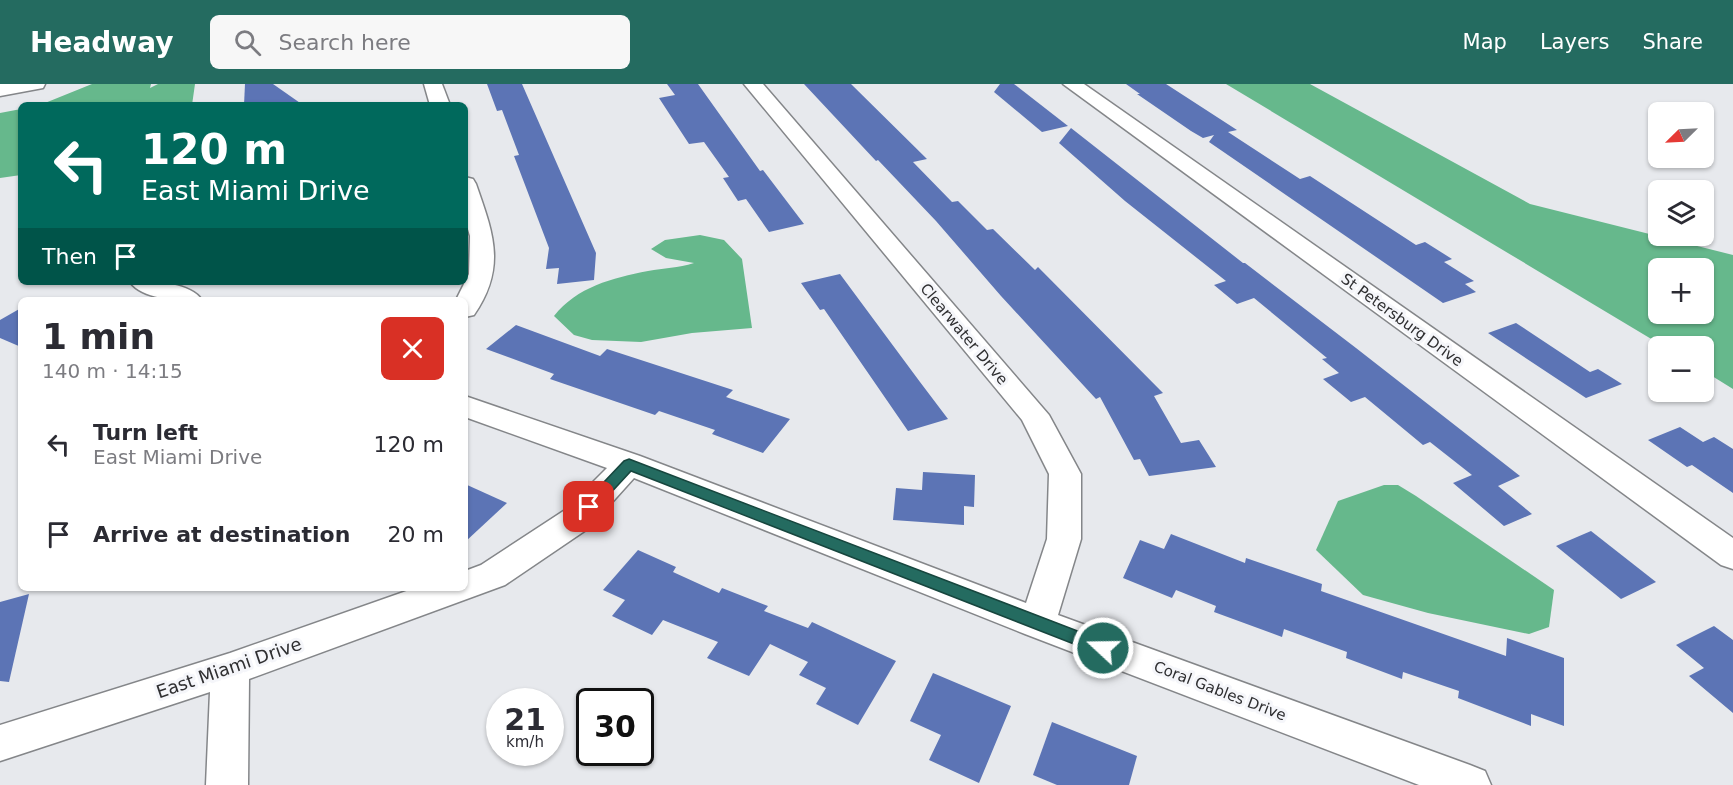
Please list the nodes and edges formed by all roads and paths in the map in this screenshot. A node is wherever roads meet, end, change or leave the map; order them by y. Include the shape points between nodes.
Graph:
1 (36, 84) edge
2 (433, 84) edge
3 (753, 84) edge
4 (1072, 84) edge
5 (0, 90) edge
6 (439, 102) edge
7 (468, 193) edge
8 (151, 285) edge
9 (181, 297) edge
10 (468, 302) edge
11 (468, 407) edge
12 (629, 464) junction
13 (1733, 556) edge
14 (468, 584) edge
15 (448, 591) edge
16 (1038, 623) junction
17 (230, 669) junction
18 (0, 743) edge
19 (226, 785) edge
20 (1470, 785) edge

1 - 5 street
2 - 6 street
3 - 16 street, Clearwater Drive via 1034,415 1065,474 1064,539
4 - 13 street, St Petersburg Drive
7 - 10 street via 482,236 481,274
8 - 9 street
11 - 12 street, Coral Gables Drive
12 - 14 street via 577,519 493,574
12 - 16 street, Coral Gables Drive
15 - 17 street, East Miami Drive
16 - 20 street, Coral Gables Drive
17 - 18 street, East Miami Drive
17 - 19 street

